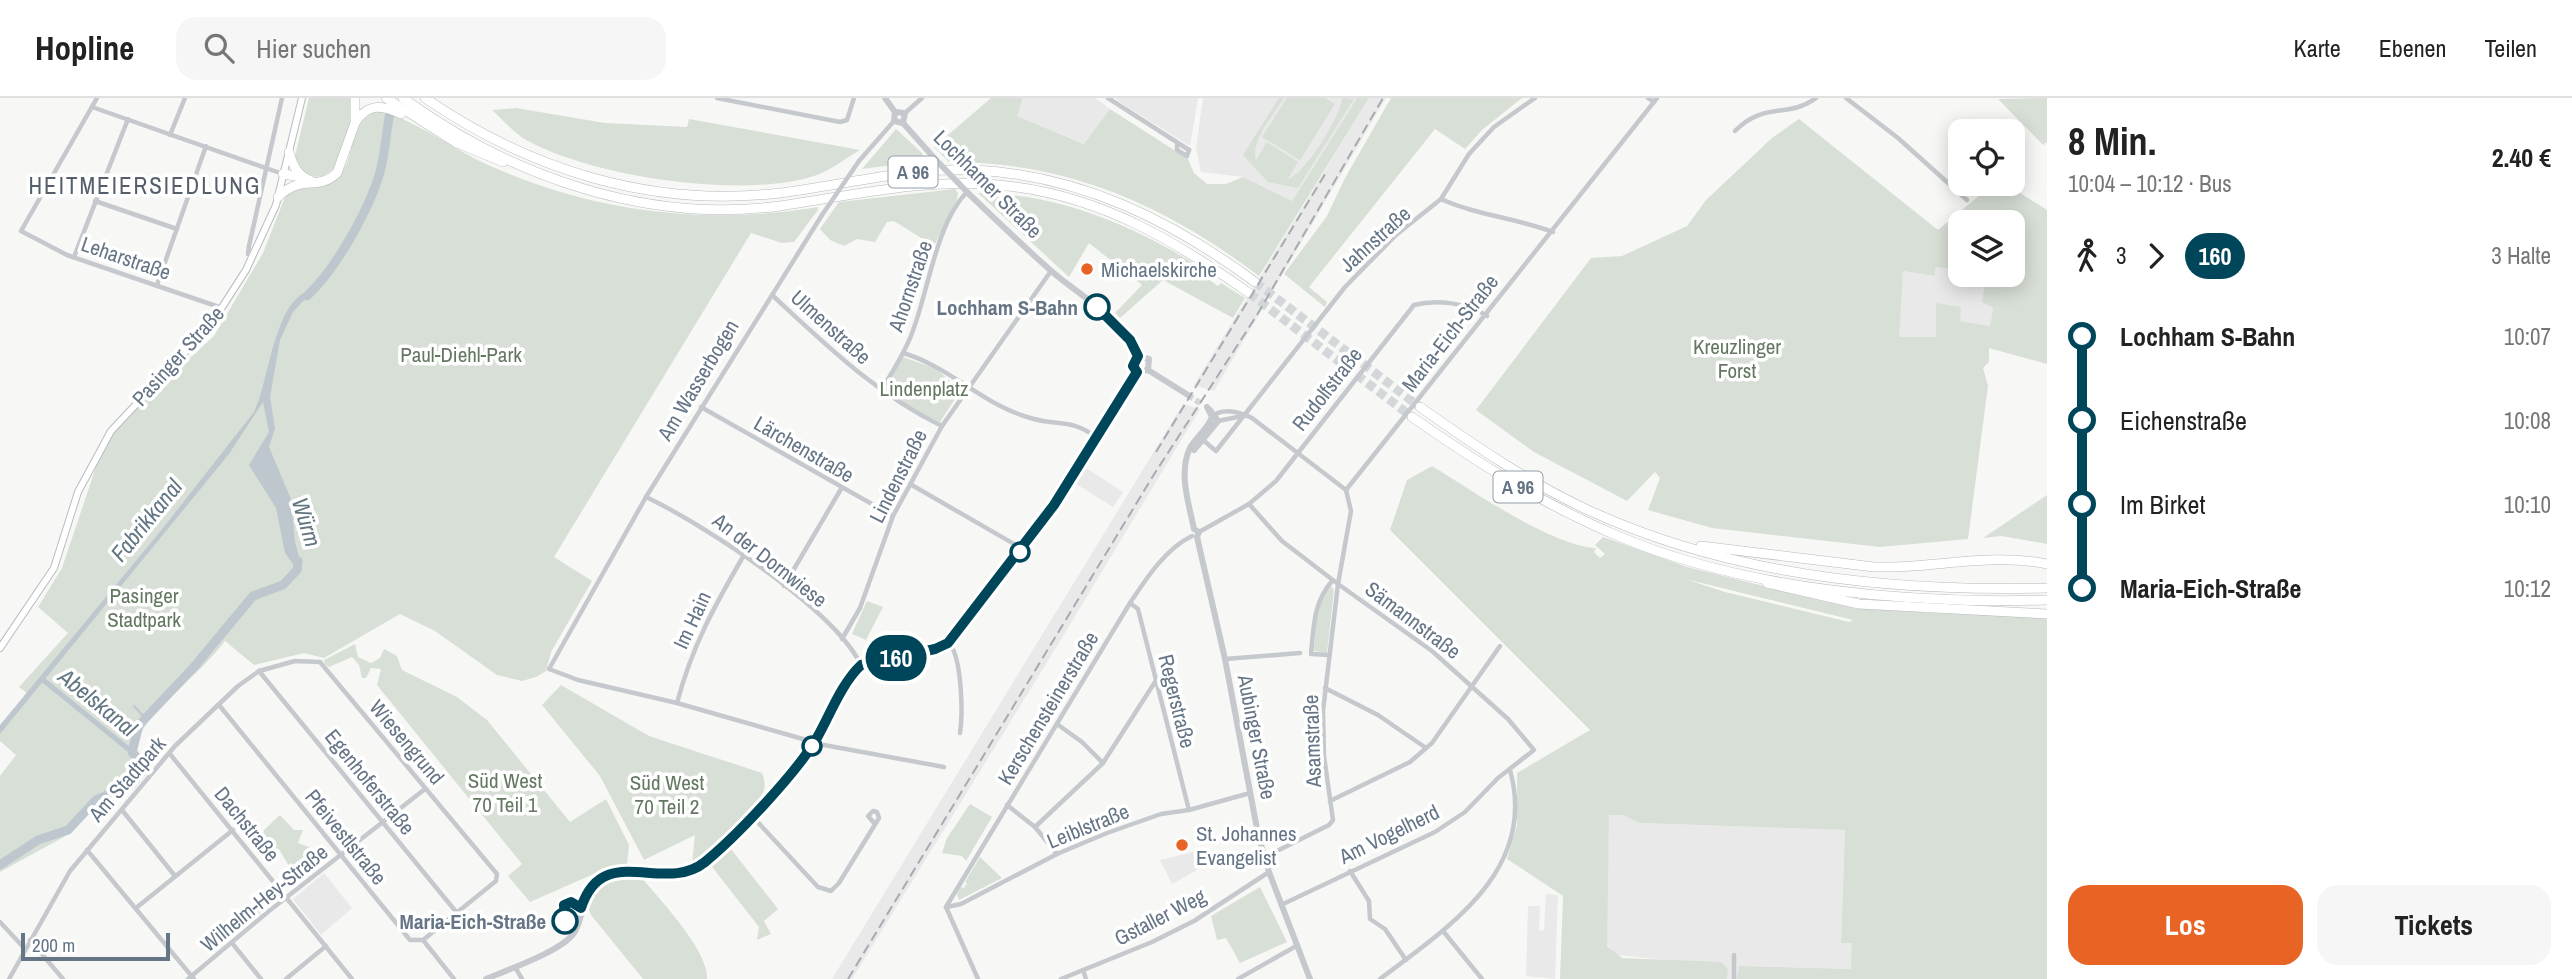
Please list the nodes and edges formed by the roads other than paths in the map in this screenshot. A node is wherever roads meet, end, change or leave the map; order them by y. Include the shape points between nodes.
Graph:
1 (97, 98) edge
2 (185, 98) edge
3 (282, 98) edge
4 (302, 98) edge
5 (355, 98) edge
6 (386, 98) edge
7 (403, 98) edge
8 (425, 98) edge
9 (717, 98) edge
10 (854, 98) edge
11 (884, 98) edge
12 (1108, 98) edge
13 (1535, 98) edge
14 (1648, 98) edge
15 (1816, 98) edge
16 (1846, 98) edge
17 (918, 99) edge
18 (1655, 100) edge
19 (92, 107) junction
20 (895, 112) junction
21 (905, 113) junction
22 (128, 119) junction
23 (894, 121) junction
24 (355, 123) junction
25 (904, 123) junction
26 (428, 126) junction
27 (1735, 131) dead end
28 (170, 135) junction
29 (1177, 144) dead end
30 (206, 146) junction
31 (289, 152) junction
32 (268, 168) junction
33 (528, 170) junction
34 (284, 174) junction
35 (299, 180) junction
36 (967, 194) junction
37 (278, 197) junction
38 (1441, 199) junction
39 (95, 201) junction
40 (1967, 201) dead end
41 (177, 229) junction
42 (1553, 232) junction
43 (74, 257) junction
44 (253, 257) junction
45 (1051, 271) junction
46 (1255, 282) tunnel mouth
47 (157, 285) junction
48 (1249, 293) tunnel mouth
49 (771, 295) junction
50 (222, 309) junction
51 (1487, 316) junction
52 (903, 353) junction
53 (1138, 356) junction
54 (1148, 370) junction
55 (1137, 372) junction
56 (967, 387) junction
57 (881, 391) junction
58 (1188, 395) tunnel mouth
59 (1205, 406) tunnel mouth
60 (701, 407) junction
61 (1420, 407) tunnel mouth
62 (1247, 415) junction
63 (1215, 417) junction
64 (1412, 417) tunnel mouth
65 (942, 426) junction
66 (1096, 437) junction
67 (1203, 440) junction
68 (1296, 454) junction
69 (1188, 456) junction
70 (910, 484) junction
71 (842, 489) junction
72 (1346, 490) junction
73 (646, 497) junction
74 (1249, 504) junction
75 (893, 516) junction
76 (1196, 534) junction
77 (1682, 545) junction
78 (1023, 549) junction
79 (744, 555) junction
80 (2047, 564) edge
81 (1750, 575) junction
82 (1332, 581) junction
83 (1338, 584) junction
84 (783, 586) junction
85 (2047, 588) edge
86 (2047, 600) edge
87 (1130, 603) junction
88 (2047, 614) edge
89 (842, 639) junction
90 (948, 643) junction
91 (1500, 646) dead end
92 (0, 648) edge
93 (1300, 653) dead end
94 (1330, 655) junction
95 (1225, 659) junction
96 (320, 662) joint
97 (861, 665) junction
98 (259, 671) junction
99 (1156, 681) junction
100 (1471, 685) junction
101 (1325, 688) junction
102 (677, 703) junction
103 (219, 705) junction
104 (1057, 724) junction
105 (960, 733) dead end
106 (814, 742) junction
107 (1426, 748) junction
108 (1534, 750) joint
109 (170, 754) junction
110 (1103, 763) junction
111 (944, 767) dead end
112 (1510, 770) junction
113 (425, 789) junction
114 (1250, 793) junction
115 (1330, 801) junction
116 (1007, 805) junction
117 (122, 810) junction
118 (1189, 810) junction
119 (751, 815) junction
120 (383, 822) junction
121 (875, 824) dead end
122 (1035, 827) junction
123 (233, 830) junction
124 (87, 849) junction
125 (1057, 854) junction
126 (340, 856) junction
127 (1265, 857) junction
128 (1350, 871) junction
129 (1269, 872) junction
130 (175, 876) junction
131 (286, 898) junction
132 (1281, 905) junction
133 (946, 907) junction
134 (136, 908) junction
135 (457, 912) junction
136 (0, 922) edge
137 (1443, 931) junction
138 (30, 940) junction
139 (423, 940) junction
140 (232, 943) junction
141 (1298, 945) junction
142 (326, 946) junction
143 (25, 949) junction
144 (1734, 955) dead end
145 (1406, 960) junction
146 (514, 967) junction
147 (1083, 970) junction
148 (1249, 972) junction
149 (191, 978) edge
150 (9, 979) edge
151 (63, 979) edge
152 (261, 979) edge
153 (286, 979) edge
154 (352, 979) edge
155 (454, 979) edge
156 (486, 979) edge
157 (522, 979) edge
158 (978, 979) edge
159 (1061, 979) edge
160 (1086, 979) edge
161 (1238, 979) edge
162 (1251, 979) edge
163 (1311, 979) edge
164 (1380, 979) edge
165 (1482, 979) edge
166 (1734, 979) edge

1 - 19 street
2 - 28 street
3 - 32 street
4 - 31 main road, Pasinger Straße
5 - 24 highway
6 - 26 highway
7 - 33 highway, A 96 via 445,127
8 - 46 highway, A 96 via 472,128 550,166 597,181 659,192 744,196 926,171 974,170 1059,182 1141,211
9 - 10 street via 840,122 847,120
11 - 20 street
12 - 29 street
13 - 38 street, Jahnstraße via 1475,147
14 - 18 street
15 - 27 street via 1800,109 1762,112
16 - 40 street
17 - 21 street
18 - 42 street, Maria-Eich-Straße
19 - 22 street
19 - 43 street, Leharstraße via 21,232
20 - 21 street
20 - 23 street
21 - 25 street
22 - 28 street
22 - 39 street
23 - 25 street
23 - 49 street, Am Wasserbogen, bridge via 859,161
24 - 26 highway via 377,106
24 - 35 highway via 337,173 316,183
25 - 36 street, Lochhamer Straße, bridge
26 - 33 highway via 485,157
28 - 30 street
30 - 32 street
30 - 41 street
31 - 34 main road, Pasinger Straße
31 - 35 highway
32 - 34 street
32 - 44 street via 249,246 248,254
33 - 48 highway, A 96 via 605,195 688,208 779,206 932,183 979,183 1038,191 1081,201 1138,223
34 - 35 highway
34 - 37 main road, Pasinger Straße
35 - 37 highway
36 - 45 street, Lochhamer Straße
36 - 52 street, Ahornstraße via 936,254
37 - 44 main road, Pasinger Straße
38 - 42 street
38 - 62 street, Jahnstraße via 1396,235 1345,287
39 - 41 street
39 - 43 street
41 - 47 street
42 - 51 street, Maria-Eich-Straße
43 - 47 street, Leharstraße
44 - 50 main road, Pasinger Straße
45 - 53 street, Lochhamer Straße via 1111,319
45 - 56 street, Lindenstraße
47 - 50 street, Leharstraße
49 - 57 street, Ulmenstraße
49 - 60 street, Am Wasserbogen
50 - 92 main road, Pasinger Straße via 111,432 85,476 54,568
51 - 68 street, Rudolfstraße via 1448,303 1414,305
51 - 72 street, Maria-Eich-Straße
52 - 56 street via 940,367
52 - 57 street, Ahornstraße
53 - 54 street, Lochhamer Straße via 1149,359
53 - 55 street via 1133,366
54 - 55 street
54 - 58 street, Lochhamer Straße
55 - 66 street
56 - 65 street, Lindenstraße
56 - 66 street via 1021,415 1082,427
57 - 65 street, Ulmenstraße via 907,410
59 - 63 street
60 - 71 street, Lärchenstraße
60 - 73 street, Am Wasserbogen
61 - 77 highway, A 96 via 1549,491
62 - 63 street
62 - 67 street, Jahnstraße via 1216,451
62 - 68 street
63 - 67 street
63 - 69 street
64 - 81 highway, A 96 via 1504,479 1582,520 1659,551
65 - 70 street, Lindenstraße
66 - 78 street
67 - 69 street
68 - 72 street
68 - 74 street, Rudolfstraße via 1276,481
69 - 76 street, Aubinger Straße via 1185,473
70 - 75 street, Lindenstraße
70 - 78 street
71 - 75 street, Lärchenstraße
71 - 84 street
72 - 83 street, Sämannstraße via 1350,511
73 - 79 street, An der Dornwiese via 686,516
73 - 102 street, Am Wasserbogen via 549,668 578,680
74 - 76 street, Rudolfstraße
74 - 82 street via 1282,541
75 - 89 street, Lindenstraße via 860,608
76 - 87 street, Kerschensteinerstraße via 1175,547
76 - 95 street, Aubinger Straße
77 - 80 highway via 1874,567 1994,558
77 - 85 highway, A 96 via 1769,566 1869,580
78 - 90 street
79 - 84 street, An der Dornwiese
79 - 102 street, Im Hain via 709,615
81 - 86 highway, A 96 via 1920,597
81 - 88 highway via 1791,590 1859,604
82 - 83 street
82 - 94 street via 1315,608 1311,654
83 - 94 street, Asamstraße
83 - 100 street, Sämannstraße via 1414,636
84 - 89 street, An der Dornwiese
87 - 99 street, Regerstraße via 1138,609
87 - 104 street, Kerschensteinerstraße
89 - 97 street, An der Dornwiese
90 - 97 street
90 - 105 street via 954,649 960,691
91 - 100 street
93 - 95 street
94 - 101 street, Asamstraße
95 - 114 street, Aubinger Straße
96 - 98 street, Am Stadtpark via 295,660
96 - 113 street, Wiesengrund
97 - 106 street
98 - 103 street, Am Stadtpark
98 - 120 street, Egenhoferstraße
99 - 110 street
99 - 118 street, Regerstraße
100 - 107 street
100 - 108 street, Sämannstraße via 1524,734
101 - 107 street via 1378,715
101 - 115 street, Asamstraße via 1324,756
102 - 106 street
103 - 109 street, Am Stadtpark
103 - 126 street, Pfeivestlstraße
104 - 110 street
104 - 116 street, Kerschensteinerstraße
106 - 111 street
106 - 119 street
107 - 115 street via 1400,768
108 - 112 street, Am Vogelherd
109 - 117 street, Am Stadtpark
109 - 123 street, Dachstraße
110 - 122 street
112 - 128 street, Am Vogelherd via 1465,812 1435,832
112 - 137 street via 1516,805 1506,854 1488,886
113 - 120 street, Wilhelm-Hey-Straße
113 - 135 street, Wiesengrund via 497,874 495,881
114 - 118 street, Leiblstraße
114 - 127 street, Aubinger Straße
115 - 127 street, Asamstraße via 1333,820 1329,825
116 - 122 street
116 - 133 street, Kerschensteinerstraße
117 - 124 street, Am Stadtpark
117 - 130 street
118 - 125 street, Leiblstraße via 1161,814
119 - 121 street via 818,887 831,891
119 - 146 street via 707,860 685,873 625,871 600,878 585,896 579,924 570,938
120 - 126 street, Wilhelm-Hey-Straße
120 - 135 street, Egenhoferstraße
122 - 125 street
123 - 130 street
123 - 131 street, Dachstraße
124 - 134 street
124 - 138 street, Am Stadtpark
125 - 133 street, Leiblstraße via 961,904
126 - 131 street, Wilhelm-Hey-Straße
126 - 139 street, Pfeivestlstraße via 410,940
127 - 129 street, Aubinger Straße
128 - 132 street, Am Vogelherd
128 - 145 street via 1369,901 1370,919 1385,929
129 - 132 street, Aubinger Straße
129 - 147 street, Gstaller Weg via 1194,921
130 - 134 street
131 - 140 street, Wilhelm-Hey-Straße
131 - 142 street, Dachstraße
132 - 141 street, Aubinger Straße
133 - 158 street
134 - 149 street
135 - 139 street
136 - 143 street
137 - 145 street
137 - 165 street
138 - 143 street, Am Stadtpark
138 - 151 street
139 - 155 street, Pfeivestlstraße
140 - 149 street, Wilhelm-Hey-Straße
140 - 152 street
141 - 148 street
141 - 163 street, Aubinger Straße
142 - 153 street
142 - 154 street, Dachstraße
143 - 150 street, Am Stadtpark
144 - 166 street
145 - 164 street
146 - 156 street
146 - 157 street
147 - 159 street, Gstaller Weg
147 - 160 street
148 - 161 street
148 - 162 street

